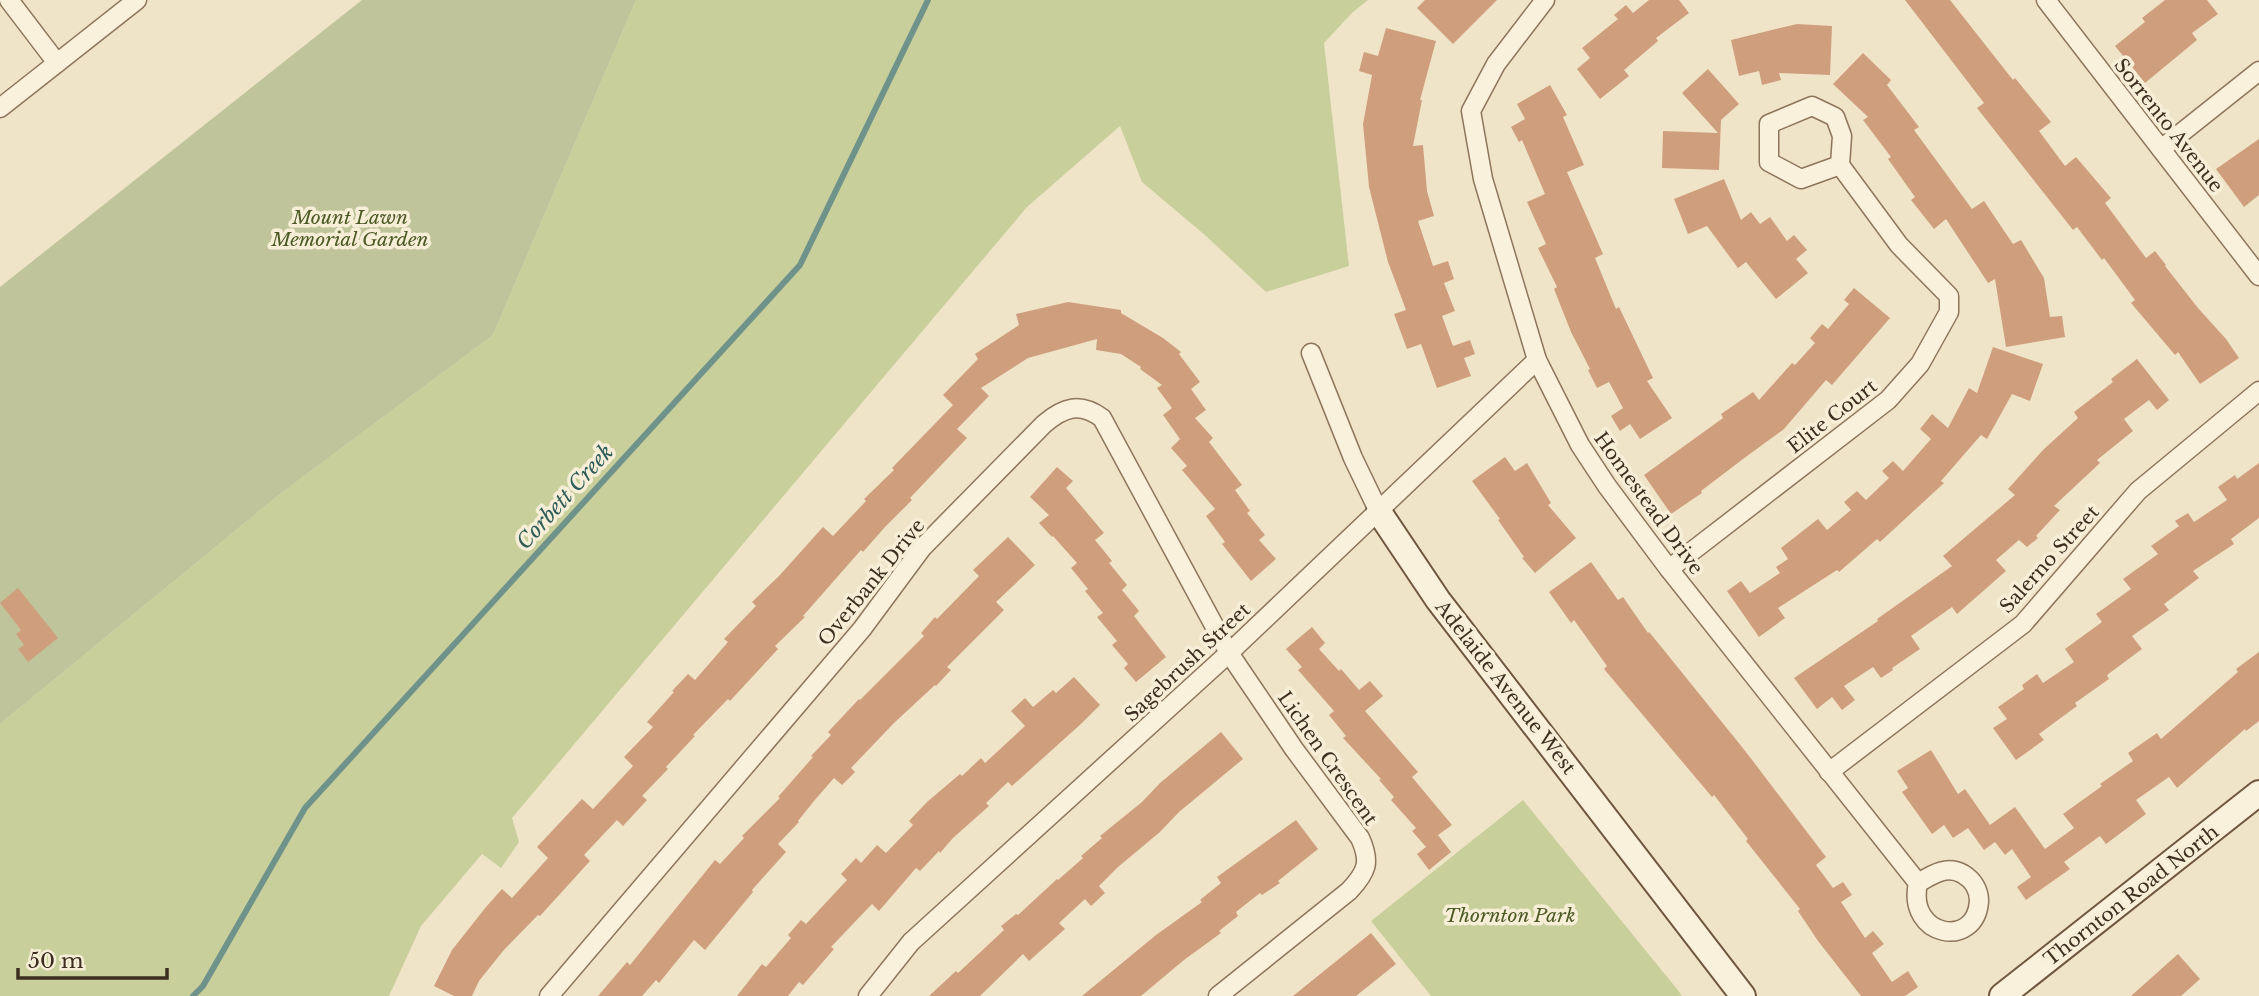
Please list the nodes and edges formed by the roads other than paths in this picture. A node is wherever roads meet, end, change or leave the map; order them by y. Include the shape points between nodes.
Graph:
1 (9, 0) edge
2 (137, 0) edge
3 (1545, 0) edge
4 (2046, 0) edge
5 (57, 63) junction
6 (2259, 71) edge
7 (0, 108) edge
8 (2161, 149) junction
9 (1840, 165) junction
10 (2259, 276) edge
11 (1311, 353) dead end
12 (1537, 360) junction
13 (2259, 391) edge
14 (1379, 512) junction
15 (1669, 569) junction
16 (1229, 653) junction
17 (1829, 772) junction
18 (2259, 793) edge
19 (1918, 883) dead end
20 (549, 996) edge
21 (867, 996) edge
22 (1218, 996) edge
23 (1743, 996) edge
24 (2002, 996) edge

1 - 5 street
2 - 5 street
3 - 12 street, Homestead Drive via 1496,64 1471,111 1483,179
4 - 8 street, Sorrento Avenue
5 - 7 street
6 - 8 street
8 - 10 street, Sorrento Avenue
9 - 9 street via 1842,136 1835,117 1812,106 1769,124 1769,162 1801,179
9 - 15 street, Elite Court via 1899,245 1949,296 1949,312 1920,363 1888,400
11 - 14 street, Adelaide Avenue West
12 - 14 street, Sagebrush Street
12 - 15 street, Homestead Drive via 1580,445
13 - 17 street, Salerno Street via 2138,491 2023,624
14 - 16 street, Sagebrush Street
14 - 23 street, Adelaide Avenue West via 1437,600
15 - 17 street, Homestead Drive
16 - 20 street, Overbank Drive via 1102,418 1090,409 1058,412 922,548 862,629
16 - 21 street, Sagebrush Street via 911,942
16 - 22 street, Lichen Crescent via 1367,853 1361,878 1349,891
17 - 19 street, Homestead Drive
18 - 24 street, Thornton Road North

